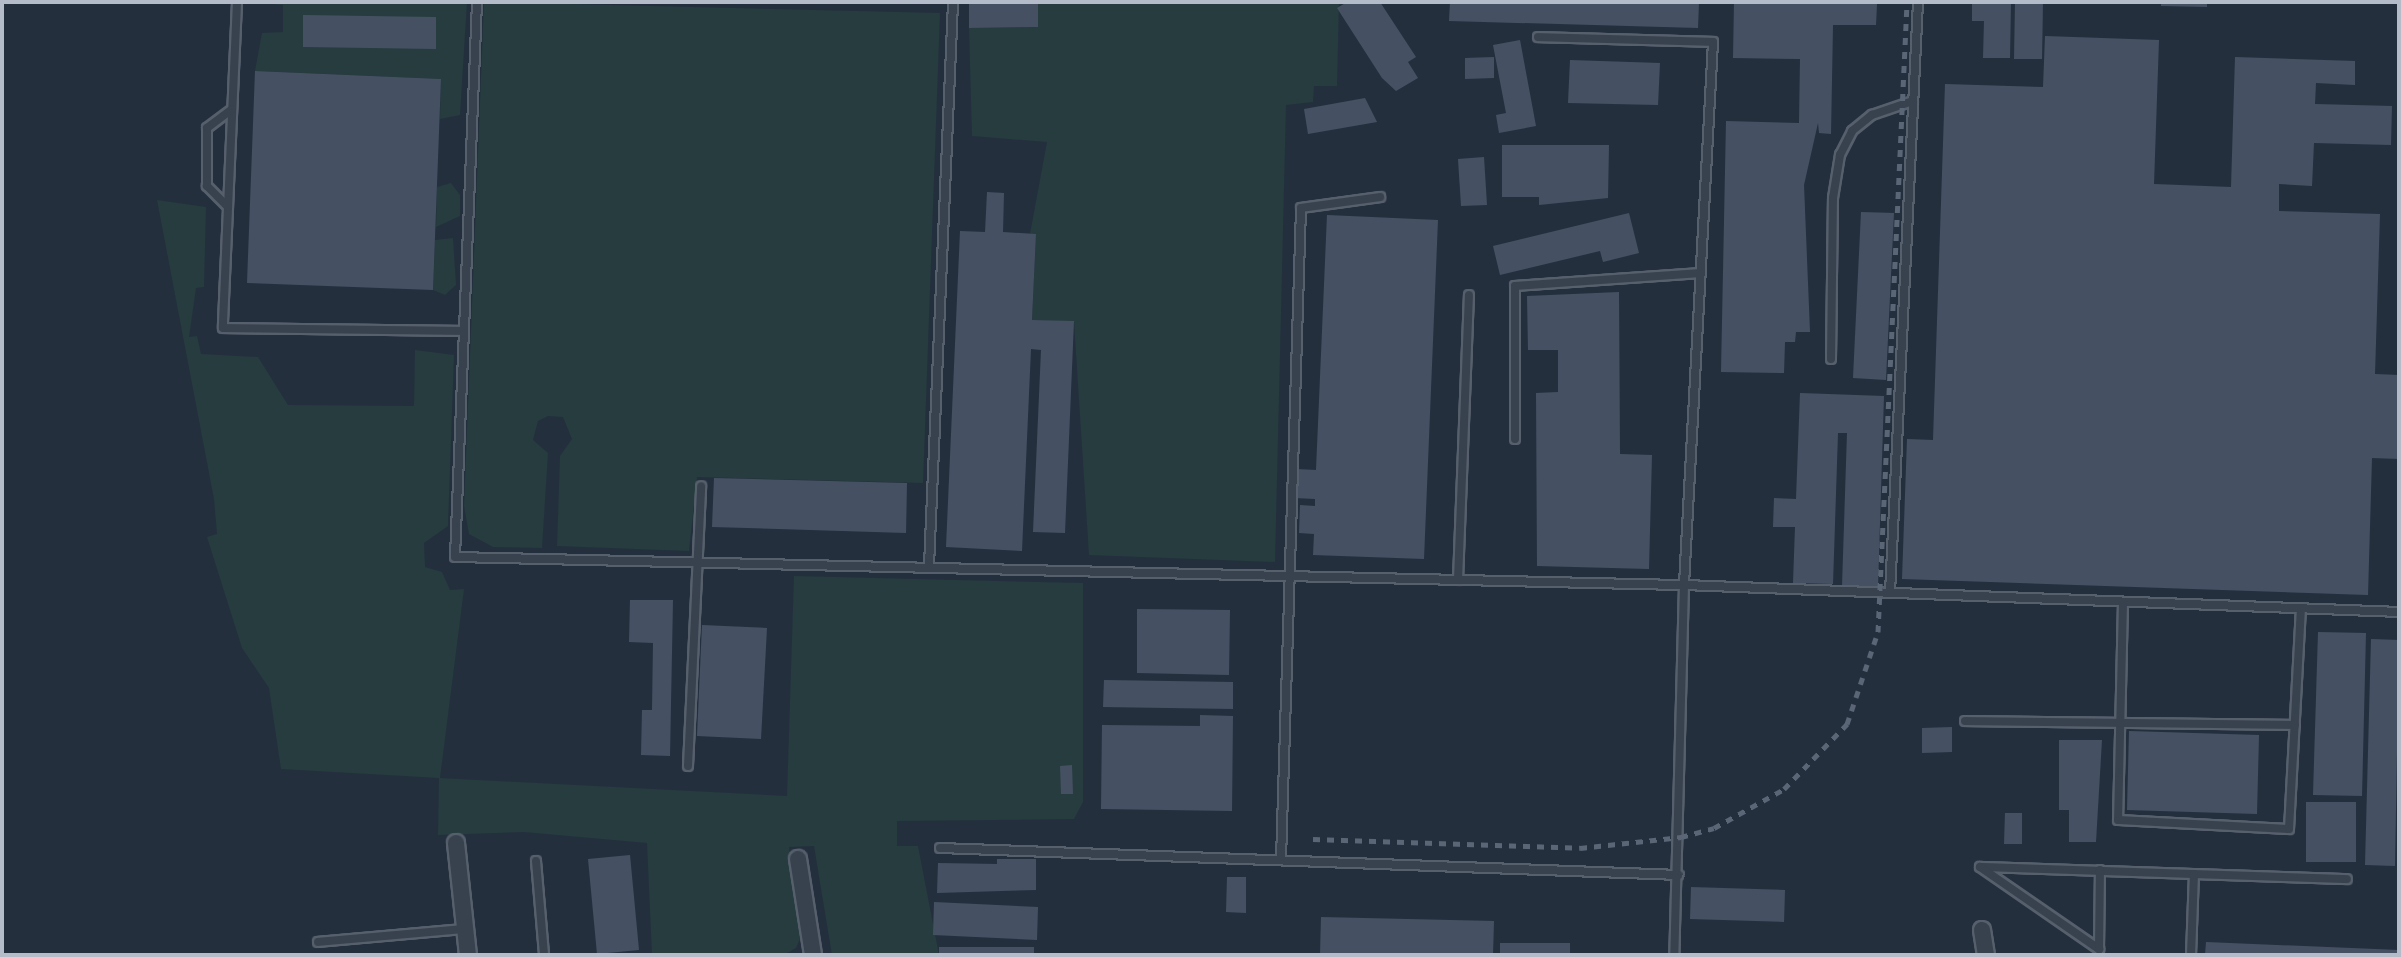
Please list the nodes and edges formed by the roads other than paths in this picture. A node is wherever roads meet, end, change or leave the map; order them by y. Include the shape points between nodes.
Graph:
1 (237, 2) edge
2 (477, 2) edge
3 (953, 2) edge
4 (1918, 2) edge
5 (1538, 37) dead end
6 (1913, 101) junction
7 (232, 109) junction
8 (1380, 197) dead end
9 (228, 207) junction
10 (1701, 274) junction
11 (1469, 295) dead end
12 (464, 331) junction
13 (1831, 359) dead end
14 (1515, 439) dead end
15 (701, 486) dead end
16 (698, 562) junction
17 (929, 566) junction
18 (1291, 576) junction
19 (1458, 580) junction
20 (1684, 585) junction
21 (1890, 593) junction
22 (2123, 602) junction
23 (2301, 608) junction
24 (2399, 612) edge
25 (1965, 721) dead end
26 (2121, 723) junction
27 (2295, 725) junction
28 (688, 766) dead end
29 (456, 843) dead end
30 (940, 848) dead end
31 (798, 859) dead end
32 (1281, 859) junction
33 (536, 861) dead end
34 (2100, 870) junction
35 (2194, 874) junction
36 (1679, 875) junction
37 (2347, 879) dead end
38 (465, 929) junction
39 (1982, 930) dead end
40 (318, 943) dead end
41 (468, 955) edge
42 (544, 955) edge
43 (813, 955) edge
44 (1674, 955) edge
45 (1986, 955) edge
46 (2191, 955) edge

1 - 7 lane
2 - 12 lane
3 - 17 lane
4 - 6 lane
5 - 10 lane via 1713,42
6 - 13 lane via 1872,116 1852,131 1840,155 1833,198
6 - 21 lane
7 - 9 lane
7 - 9 lane via 208,128 207,186
8 - 18 lane via 1301,208
9 - 12 lane via 223,328
10 - 14 lane via 1515,286
10 - 20 lane
11 - 19 lane
12 - 16 lane via 455,557
15 - 16 lane
16 - 17 lane
16 - 28 lane
17 - 18 lane
18 - 19 lane
18 - 32 lane
19 - 20 lane
20 - 21 lane
20 - 36 lane
21 - 22 lane
22 - 23 lane
22 - 26 lane
23 - 24 lane
23 - 27 lane
25 - 26 lane
26 - 27 lane
26 - 27 lane via 2119,820 2289,829
29 - 38 street
30 - 32 lane
31 - 43 street
32 - 36 lane
33 - 42 lane
34 - 34 lane via 2099,949 1980,867 2006,868
34 - 35 lane
35 - 37 lane
35 - 46 lane
36 - 44 lane
38 - 40 lane
38 - 41 street
39 - 45 street

